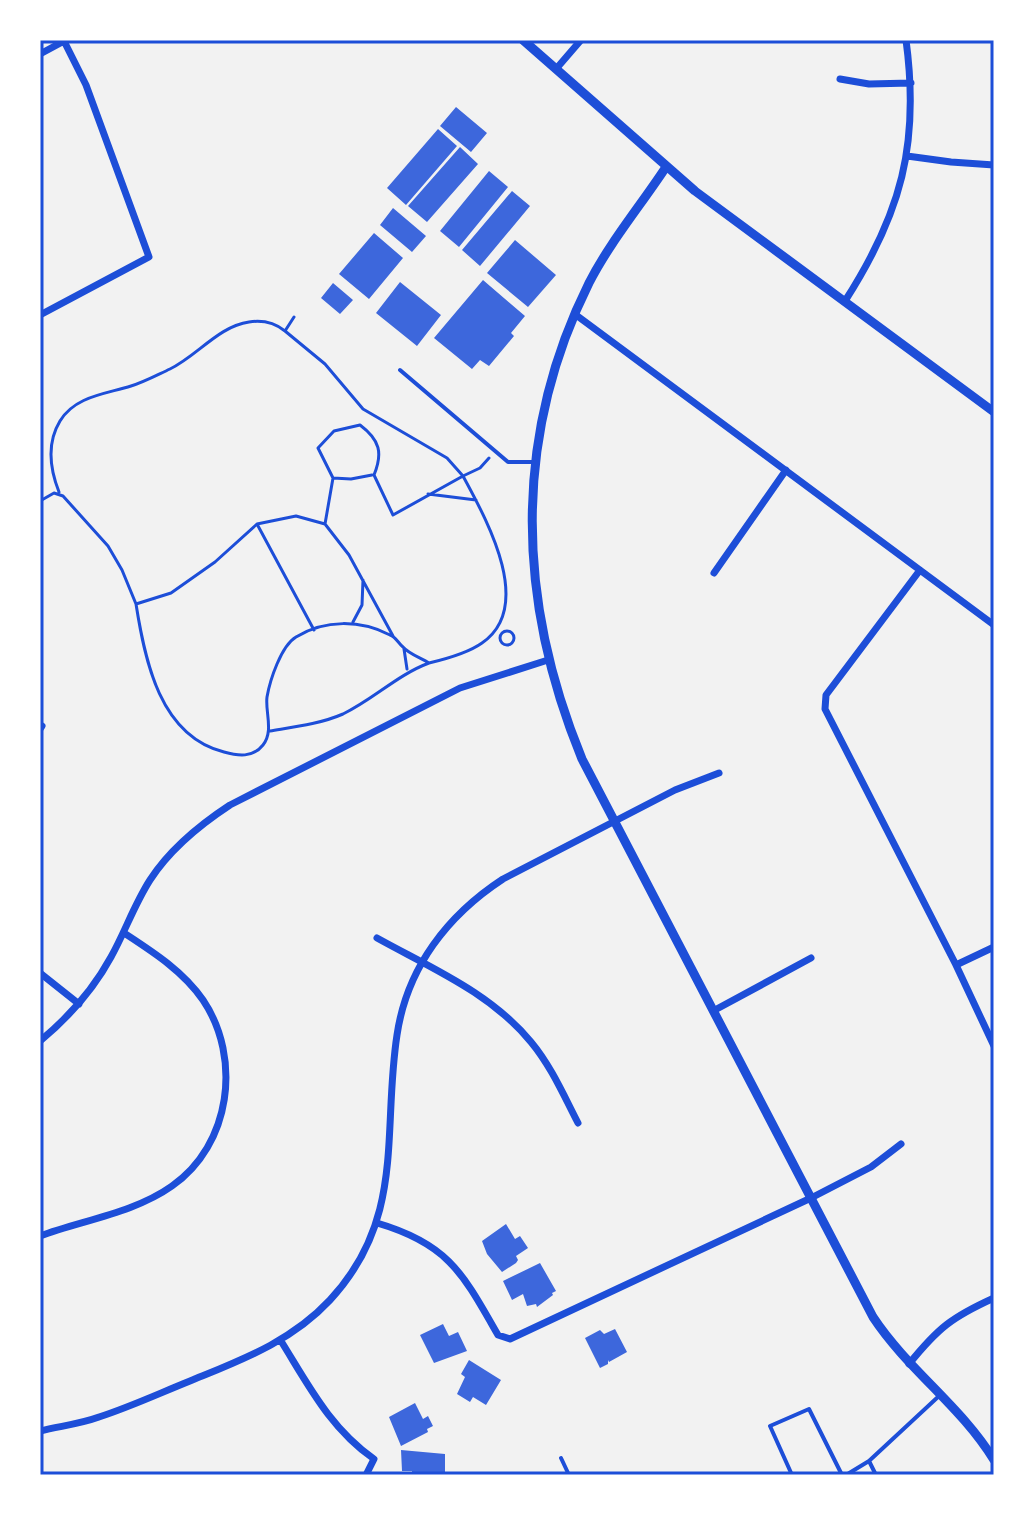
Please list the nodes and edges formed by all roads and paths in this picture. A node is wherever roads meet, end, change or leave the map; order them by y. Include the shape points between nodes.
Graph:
1 (65, 40) edge
2 (523, 40) edge
3 (581, 40) edge
4 (906, 40) edge
5 (40, 54) edge
6 (556, 69) junction
7 (840, 79) dead end
8 (911, 83) junction
9 (907, 156) junction
10 (994, 165) edge
11 (666, 167) junction
12 (845, 301) junction
13 (40, 315) edge
14 (576, 315) junction
15 (294, 317) dead end
16 (285, 331) junction
17 (400, 370) dead end
18 (994, 411) edge
19 (489, 458) dead end
20 (537, 462) junction
21 (786, 470) junction
22 (374, 475) junction
23 (463, 476) junction
24 (333, 478) junction
25 (59, 492) junction
26 (428, 494) junction
27 (476, 500) junction
28 (40, 501) edge
29 (257, 524) junction
30 (325, 524) junction
31 (920, 570) junction
32 (714, 573) dead end
33 (363, 580) junction
34 (136, 604) junction
35 (353, 622) junction
36 (994, 625) edge
37 (494, 630) junction
38 (314, 631) junction
39 (501, 634) junction
40 (393, 636) junction
41 (513, 642) junction
42 (520, 647) dead end
43 (404, 649) junction
44 (548, 660) junction
45 (429, 663) junction
46 (408, 671) junction
47 (269, 731) junction
48 (719, 773) dead end
49 (614, 821) junction
50 (124, 933) junction
51 (377, 938) dead end
52 (994, 947) edge
53 (811, 958) dead end
54 (422, 963) junction
55 (956, 965) junction
56 (40, 973) edge
57 (79, 1004) junction
58 (713, 1011) junction
59 (40, 1041) edge
60 (994, 1046) edge
61 (578, 1123) dead end
62 (901, 1144) dead end
63 (811, 1198) junction
64 (377, 1223) junction
65 (40, 1236) edge
66 (994, 1298) edge
67 (281, 1341) junction
68 (909, 1364) junction
69 (941, 1394) junction
70 (40, 1431) edge
71 (561, 1458) dead end
72 (994, 1460) edge
73 (869, 1461) junction
74 (366, 1475) edge
75 (569, 1475) edge
76 (792, 1475) edge
77 (844, 1475) edge
78 (876, 1475) edge

1 - 5 street
1 - 13 street via 149,257
2 - 6 street
3 - 6 street
4 - 8 street
6 - 11 street
7 - 8 street
8 - 9 street
9 - 10 street
9 - 12 street via 889,221
11 - 12 street
11 - 14 street via 601,264
12 - 18 street
14 - 20 street via 549,386
14 - 21 street
15 - 16 path
16 - 23 path via 325,364 363,409 447,458
16 - 25 path via 265,322 232,327 174,367 72,408 51,443
17 - 20 lane via 508,462
19 - 23 path
20 - 44 street via 532,545
21 - 31 street
21 - 32 street
22 - 24 path
22 - 24 path via 379,447 360,425 334,431 318,448
22 - 26 path via 393,515
23 - 26 path
23 - 27 path
24 - 30 path
25 - 28 path
25 - 34 path via 108,546
26 - 27 path
27 - 37 path via 505,576 505,605
29 - 30 path via 296,516
29 - 34 path via 171,593
29 - 38 path
30 - 33 path
31 - 36 street
31 - 55 street via 826,695 825,709
33 - 35 path via 362,605
33 - 40 path
34 - 47 path via 144,653 159,695 179,724 204,747 239,756 263,745
35 - 38 path
35 - 40 path
37 - 39 path
37 - 45 path via 482,643
38 - 47 path via 294,638 277,663 267,698
39 - 41 path via 504,645
39 - 41 path via 511,631
40 - 43 path
41 - 42 path
43 - 45 path
43 - 46 path
44 - 49 street via 582,759
44 - 50 street via 460,688 205,821 164,861
45 - 46 path
46 - 47 path via 340,715
48 - 49 street
49 - 54 street via 481,894 442,931
49 - 58 street
50 - 57 street
50 - 65 street via 185,978 210,1012 226,1068 222,1113 203,1155 173,1185 134,1206
51 - 54 street
52 - 55 street
53 - 58 street
54 - 61 street via 473,991 513,1023 548,1066
54 - 64 street via 397,1033 389,1168
55 - 60 street
56 - 57 street
57 - 59 street
58 - 63 street
62 - 63 street via 871,1167
63 - 64 street via 510,1339 498,1335 445,1255 410,1234
63 - 68 street via 873,1317
64 - 67 street via 331,1299
66 - 68 street via 935,1331
67 - 70 street via 98,1418
67 - 74 street via 332,1422 374,1459
68 - 69 street
69 - 72 street
69 - 73 lane
71 - 75 lane
73 - 77 lane
73 - 78 lane
76 - 77 lane via 770,1426 809,1409

